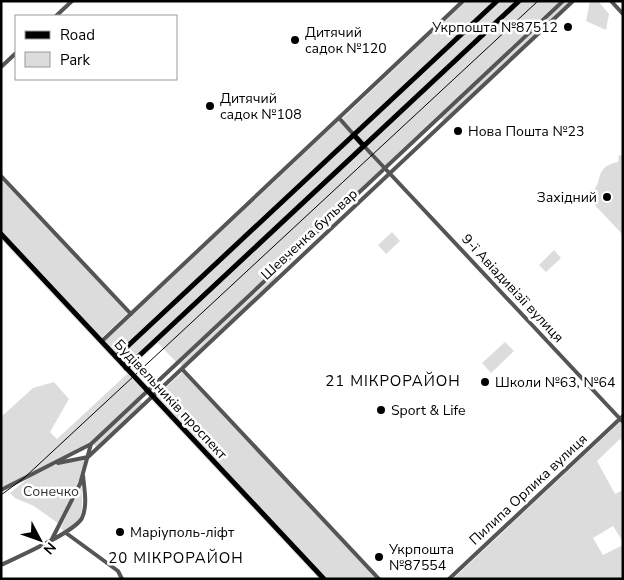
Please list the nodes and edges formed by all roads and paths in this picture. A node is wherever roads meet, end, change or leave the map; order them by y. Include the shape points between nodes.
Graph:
1 (72, 1) edge
2 (463, 1) edge
3 (497, 1) edge
4 (519, 1) edge
5 (563, 1) edge
6 (573, 1) edge
7 (611, 1) edge
8 (623, 14) edge
9 (57, 15) edge
10 (15, 54) edge
11 (1, 67) edge
12 (339, 118) junction
13 (439, 118) junction
14 (444, 123) junction
15 (354, 135) junction
16 (364, 146) junction
17 (385, 168) junction
18 (390, 173) junction
19 (1, 176) edge
20 (331, 218) junction
21 (336, 223) junction
22 (1, 234) edge
23 (131, 314) junction
24 (102, 341) junction
25 (116, 357) junction
26 (178, 364) junction
27 (126, 368) junction
28 (182, 369) junction
29 (148, 391) junction
30 (153, 396) junction
31 (622, 419) edge
32 (91, 444) junction
33 (88, 457) junction
34 (51, 465) junction
35 (82, 475) junction
36 (1, 490) edge
37 (66, 532) junction
38 (52, 539) junction
39 (1, 566) edge
40 (121, 577) edge
41 (115, 579) edge
42 (324, 579) edge
43 (379, 579) edge
44 (449, 579) edge

1 - 9 street
2 - 12 street
3 - 15 main road
4 - 16 main road, Шевченка бульвар
5 - 13 street, Шевченка бульвар
6 - 14 street, Шевченка бульвар
7 - 8 street
10 - 11 street
12 - 15 street
12 - 23 street
13 - 14 street
13 - 17 street, Шевченка бульвар
14 - 18 street, Шевченка бульвар
15 - 16 main road
15 - 25 main road
16 - 17 street, 9-ї Авіадивізії вулиця
16 - 27 main road, Шевченка бульвар
17 - 18 street, 9-ї Авіадивізії вулиця
17 - 20 street, Шевченка бульвар
18 - 21 street, Шевченка бульвар
18 - 31 street, 9-ї Авіадивізії вулиця
19 - 23 street
20 - 21 street
20 - 26 street, Шевченка бульвар
21 - 28 street, Шевченка бульвар
22 - 24 main road, Будівельників проспект
23 - 24 street
24 - 25 main road, Будівельників проспект
25 - 27 main road, Будівельників проспект
26 - 28 street
26 - 29 street, Шевченка бульвар
27 - 29 main road, Будівельників проспект
28 - 30 street, Шевченка бульвар
28 - 43 street
29 - 30 main road, Будівельників проспект
29 - 32 street, Шевченка бульвар
30 - 33 street, Шевченка бульвар
30 - 42 main road, Будівельників проспект
31 - 44 street, Пилипа Орлика вулиця
32 - 33 street
32 - 34 street, Шевченка бульвар
33 - 34 street, Шевченка бульвар
33 - 35 street
34 - 36 street, Шевченка бульвар
35 - 37 street via 84,512 80,522
35 - 38 street
37 - 38 street
37 - 40 street via 118,571
38 - 39 street
40 - 41 street

